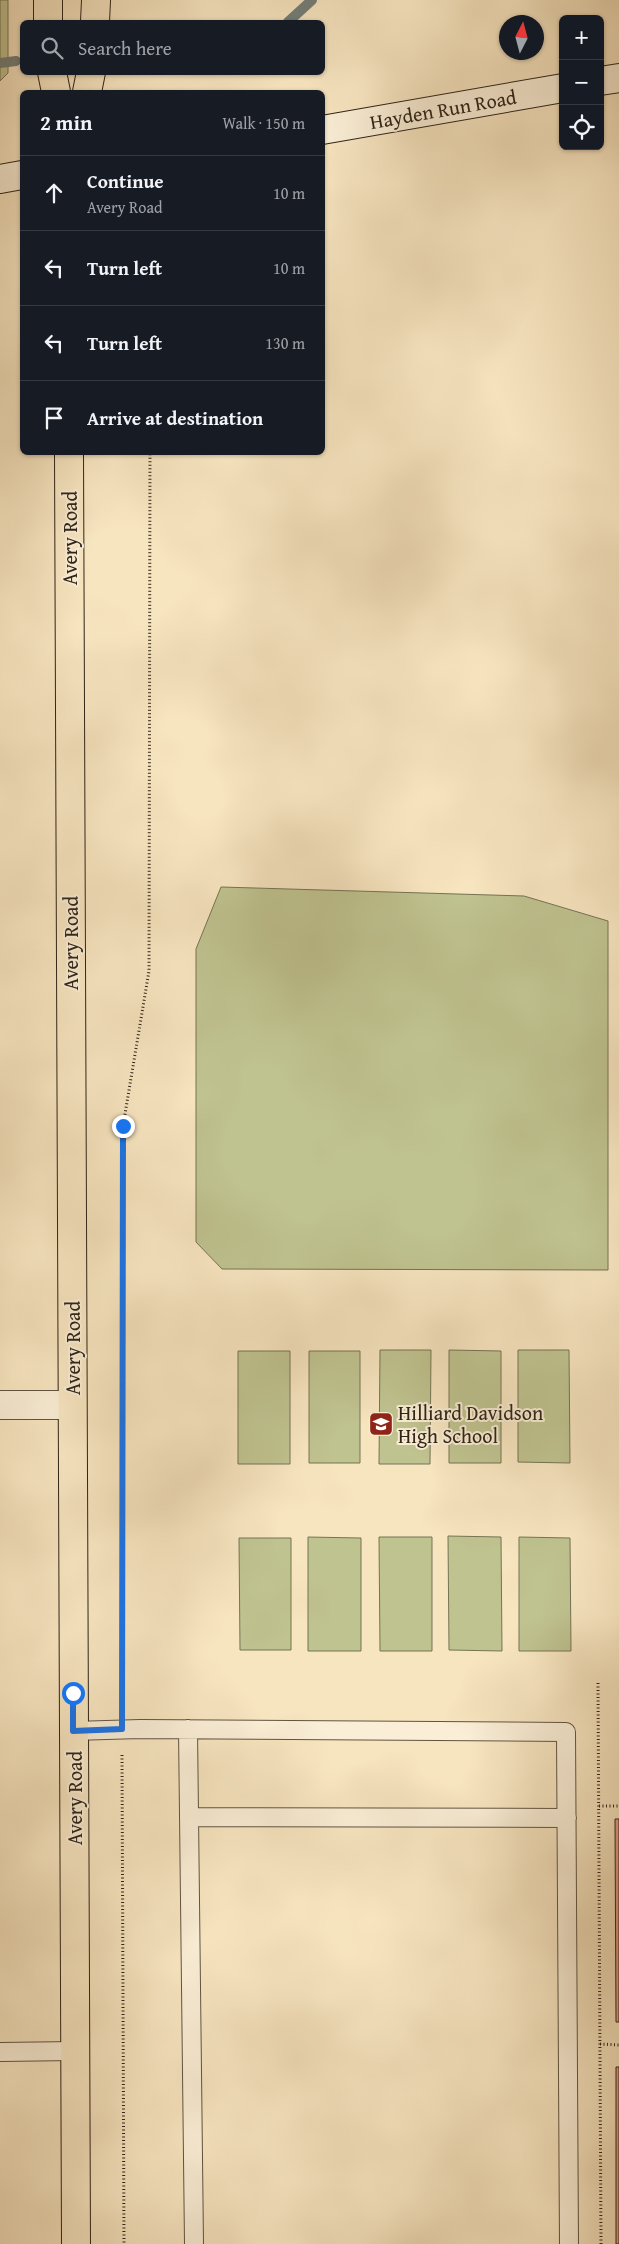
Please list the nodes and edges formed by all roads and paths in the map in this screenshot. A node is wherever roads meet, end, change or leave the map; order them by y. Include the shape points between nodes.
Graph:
1 (48, 0) edge
2 (96, 0) edge
3 (48, 20) edge
4 (95, 20) edge
5 (53, 75) edge
6 (90, 75) edge
7 (619, 78) edge
8 (604, 80) edge
9 (559, 89) edge
10 (56, 90) edge
11 (87, 90) edge
12 (325, 129) edge
13 (20, 175) edge
14 (0, 178) edge
15 (69, 455) edge
16 (150, 455) edge
17 (0, 1405) edge
18 (72, 1405) junction
19 (598, 1683) dead end
20 (122, 1729) junction
21 (188, 1729) junction
22 (73, 1731) junction
23 (599, 1806) junction
24 (619, 1806) edge
25 (189, 1817) junction
26 (567, 1818) junction
27 (600, 2044) junction
28 (619, 2045) edge
29 (75, 2051) junction
30 (0, 2052) edge
31 (76, 2244) edge
32 (124, 2244) edge
33 (194, 2244) edge
34 (569, 2244) edge
35 (601, 2244) edge

1 - 3 main road
2 - 4 main road
5 - 10 main road
6 - 11 main road
7 - 8 main road
9 - 12 main road, Hayden Run Road
13 - 14 main road
15 - 18 main road, Avery Road
16 - 20 path via 149,971 123,1126
17 - 18 main road
18 - 22 main road, Avery Road
19 - 23 path
20 - 21 lane
20 - 22 lane
20 - 32 path
21 - 25 lane
21 - 26 lane via 566,1732
22 - 29 main road, Avery Road
23 - 24 path
23 - 27 path
25 - 26 lane
25 - 33 lane
26 - 34 lane
27 - 28 path
27 - 35 path
29 - 30 lane
29 - 31 main road, Avery Road

